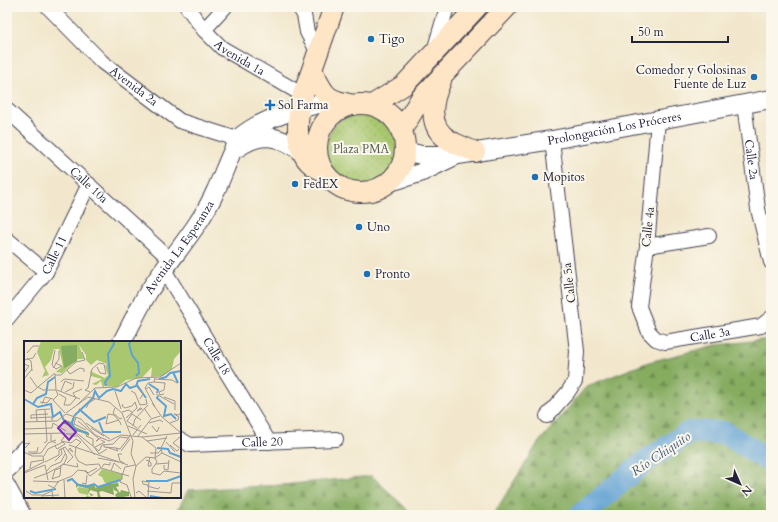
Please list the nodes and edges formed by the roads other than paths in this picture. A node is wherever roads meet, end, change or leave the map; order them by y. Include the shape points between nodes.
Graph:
1 (48, 7) edge
2 (187, 7) edge
3 (225, 7) edge
4 (299, 7) edge
5 (334, 7) edge
6 (447, 7) edge
7 (477, 7) edge
8 (507, 7) edge
9 (204, 30) junction
10 (434, 54) junction
11 (315, 62) junction
12 (444, 74) junction
13 (771, 99) edge
14 (334, 101) junction
15 (301, 102) junction
16 (744, 104) junction
17 (363, 105) junction
18 (7, 110) edge
19 (658, 120) junction
20 (402, 131) junction
21 (552, 140) junction
22 (235, 145) junction
23 (405, 151) junction
24 (303, 152) junction
25 (466, 154) junction
26 (322, 170) junction
27 (387, 183) junction
28 (88, 184) junction
29 (709, 236) dead end
30 (7, 239) edge
31 (647, 246) junction
32 (771, 262) edge
33 (168, 265) junction
34 (46, 272) junction
35 (771, 318) edge
36 (7, 319) edge
37 (649, 332) joint
38 (123, 341) edge
39 (548, 416) dead end
40 (336, 439) dead end
41 (185, 442) edge
42 (269, 442) junction
43 (24, 451) edge
44 (7, 469) edge
45 (7, 484) edge
46 (24, 515) edge

1 - 22 street, Avenida 2a via 102,62 180,120
2 - 9 street, Avenida 1a
3 - 9 street
4 - 11 street via 304,14
5 - 11 main road
6 - 10 street
7 - 10 main road
8 - 12 main road
9 - 15 street, Avenida 1a via 222,48
10 - 17 main road via 404,85
11 - 14 main road via 323,91
11 - 15 main road
12 - 20 main road via 421,98
12 - 25 main road via 432,106 434,121 440,132
13 - 16 street, Prolongación Los Próceres
14 - 15 street via 311,105
14 - 17 main road
15 - 22 street via 250,129
15 - 24 main road via 297,130
16 - 19 street, Prolongación Los Próceres
16 - 32 street, Calle 2a via 758,209
17 - 20 main road via 380,108 393,117
17 - 26 main road via 333,114 320,132 317,148
18 - 28 street, Calle 10a
19 - 21 street, Prolongación Los Próceres
19 - 31 street, Calle 4a
20 - 23 main road
21 - 25 street, Prolongación Los Próceres
21 - 39 street, Calle 5a via 577,351 575,381
22 - 24 street via 257,138 272,137 285,141
22 - 33 street, Avenida La Esperanza via 212,199
23 - 25 street, Prolongación Los Próceres via 414,154
23 - 27 main road via 398,172
24 - 26 main road via 307,161
25 - 27 street, Prolongación Los Próceres
26 - 27 main road via 337,185 357,192 378,189
28 - 33 street, Calle 10a
28 - 34 street, Calle 11
29 - 31 street
30 - 34 street
31 - 37 street, Calle 4a via 639,307
33 - 38 street, Avenida La Esperanza via 149,292
33 - 42 street, Calle 18
34 - 36 street, Calle 11
35 - 37 street, Calle 3a via 761,326 665,342 656,339
40 - 42 street, Calle 20
41 - 42 street, Calle 20
43 - 44 street
45 - 46 street

